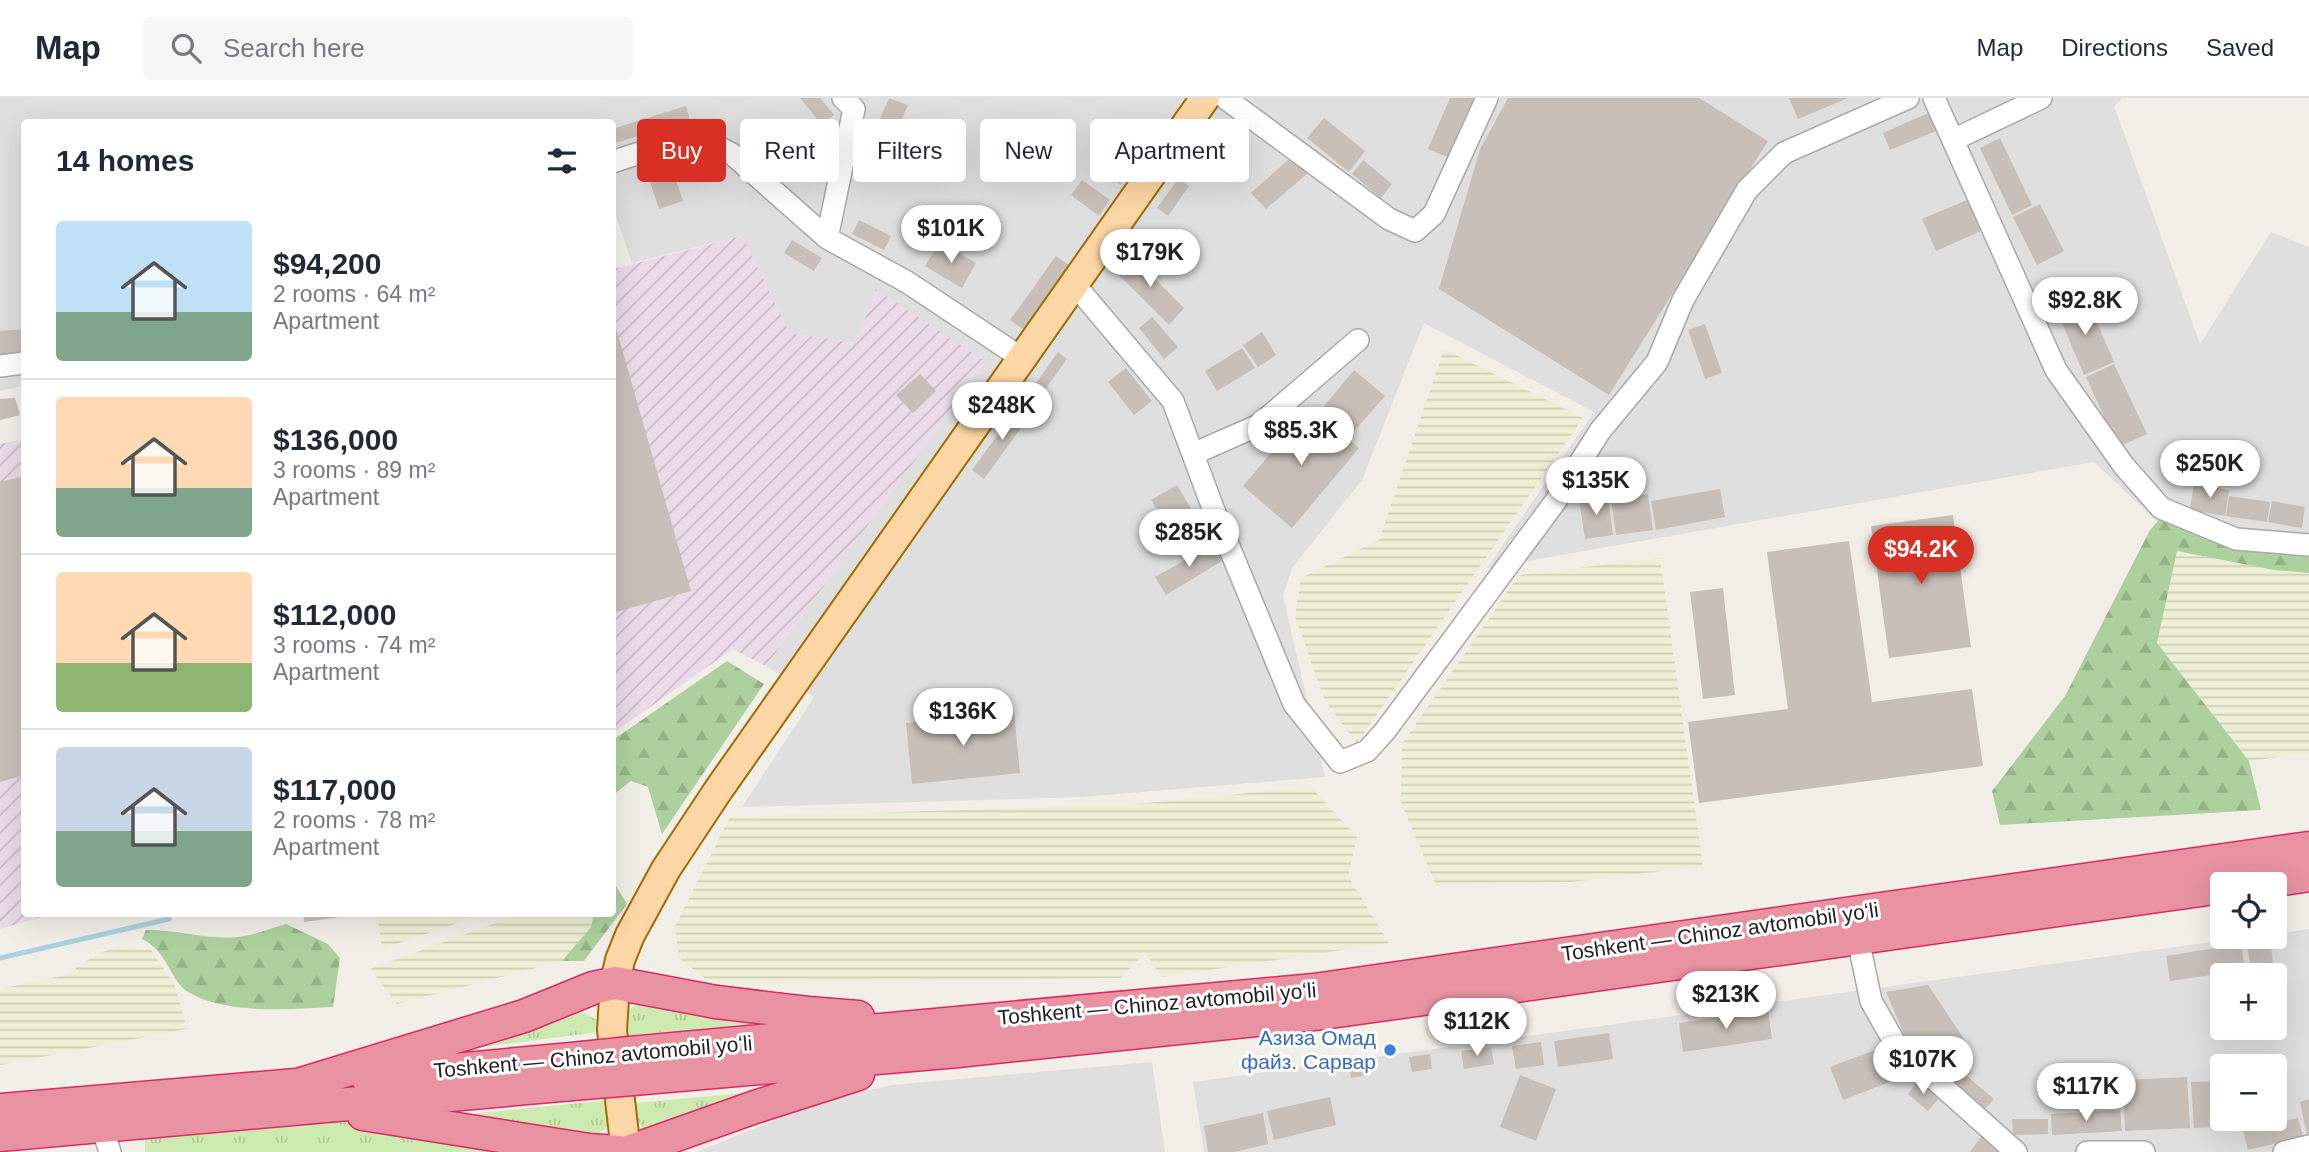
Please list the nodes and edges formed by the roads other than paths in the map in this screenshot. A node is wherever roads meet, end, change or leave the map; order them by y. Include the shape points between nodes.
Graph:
1 (1205, 98) edge
2 (1225, 98) edge
3 (1487, 98) edge
4 (1908, 98) edge
5 (1934, 98) edge
6 (2040, 98) edge
7 (855, 102) edge
8 (1953, 140) junction
9 (616, 161) edge
10 (827, 238) junction
11 (1075, 285) junction
12 (1358, 340) dead end
13 (1023, 359) junction
14 (21, 363) edge
15 (0, 366) edge
16 (1193, 454) junction
17 (2309, 545) edge
18 (2309, 848) edge
19 (2309, 875) edge
20 (2287, 878) edge
21 (2210, 889) edge
22 (1858, 939) junction
23 (604, 985) junction
24 (955, 1037) junction
25 (300, 1096) junction
26 (0, 1110) edge
27 (0, 1135) edge
28 (106, 1138) edge
29 (2309, 1146) edge
30 (619, 1152) edge
31 (627, 1152) edge
32 (2016, 1152) edge
33 (2087, 1152) edge
34 (2099, 1152) edge
35 (2144, 1152) edge
36 (2284, 1152) edge

1 - 11 main road
2 - 3 street via 1389,219 1415,231 1434,215
4 - 16 street via 1784,153 1747,190 1683,300 1657,362 1600,431 1555,502 1367,751 1340,762 1294,704
5 - 8 street
6 - 8 street
7 - 10 street
8 - 17 street via 2056,370 2124,466 2161,508 2236,539
9 - 10 street via 690,132 732,154
10 - 13 street via 907,282
11 - 13 main road
11 - 16 street via 1173,401
12 - 16 street via 1259,425
13 - 23 main road via 691,829
14 - 15 street
18 - 24 highway, Toshkent — Chinoz avtomobil yoʻli
19 - 20 highway
21 - 22 highway, Toshkent — Chinoz avtomobil yoʻli
22 - 24 highway, Toshkent — Chinoz avtomobil yoʻli via 1323,1013
22 - 32 street via 1871,1001 1896,1045
23 - 24 highway
23 - 25 highway
23 - 31 main road
24 - 25 highway, Toshkent — Chinoz avtomobil yoʻli, bridge
24 - 31 highway via 894,1063
25 - 26 highway, Toshkent — Chinoz avtomobil yoʻli
25 - 28 highway, Toshkent — Chinoz avtomobil yoʻli
25 - 30 highway via 446,1129
27 - 28 highway, Toshkent — Chinoz avtomobil yoʻli
29 - 36 street
33 - 34 street
34 - 35 street

